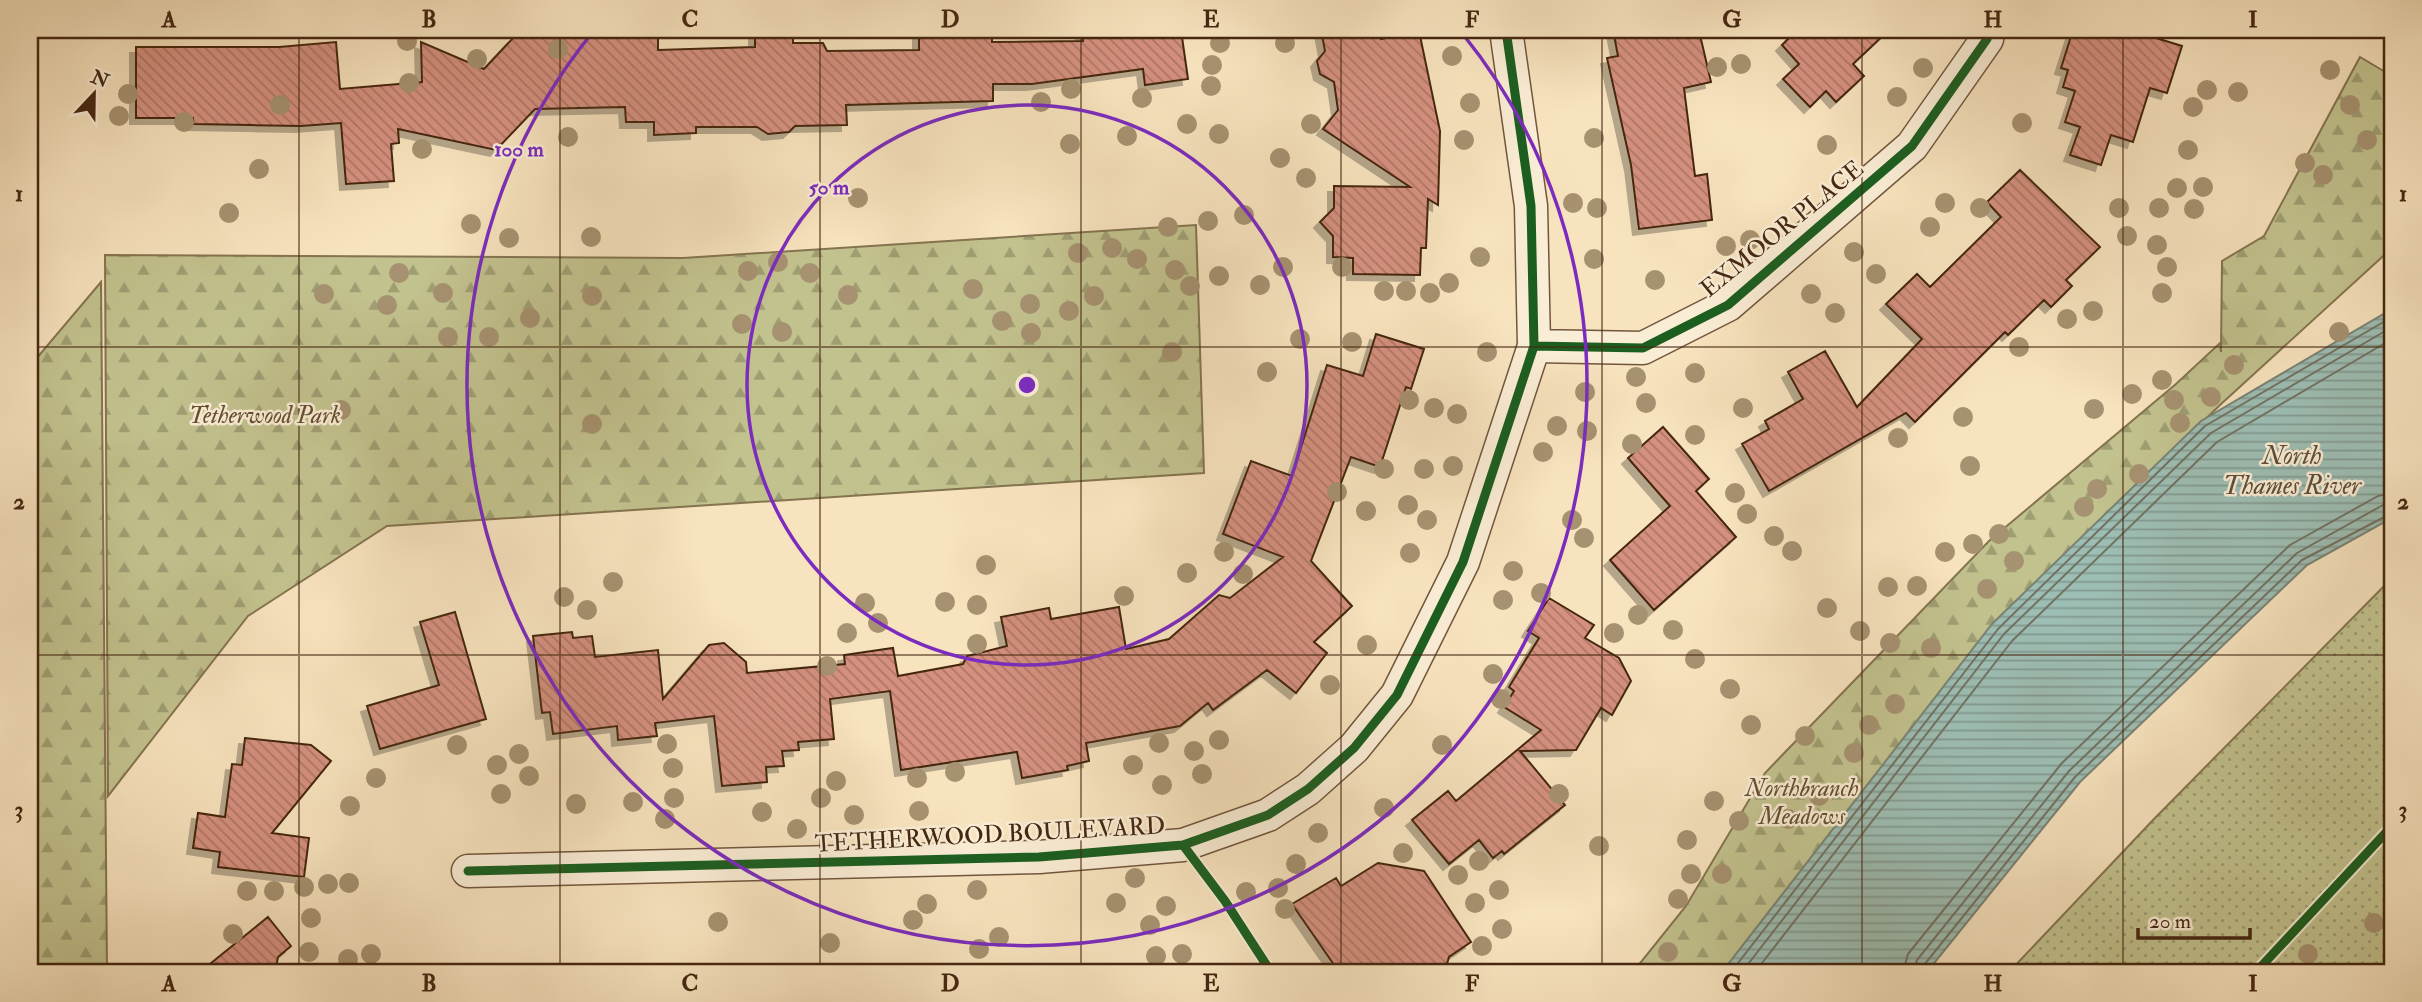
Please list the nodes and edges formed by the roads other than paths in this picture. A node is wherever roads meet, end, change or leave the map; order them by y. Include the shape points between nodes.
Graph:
1 (1506, 30) edge
2 (1989, 30) edge
3 (1534, 346) junction
4 (468, 871) dead end

1 - 3 street, TETHERWOOD BOULEVARD via 1531,206
2 - 3 street, EXMOOR PLACE via 1912,146 1728,305 1643,348
3 - 4 street, TETHERWOOD BOULEVARD via 1463,562 1397,695 1354,748 1308,789 1268,815 1183,845 1038,857

